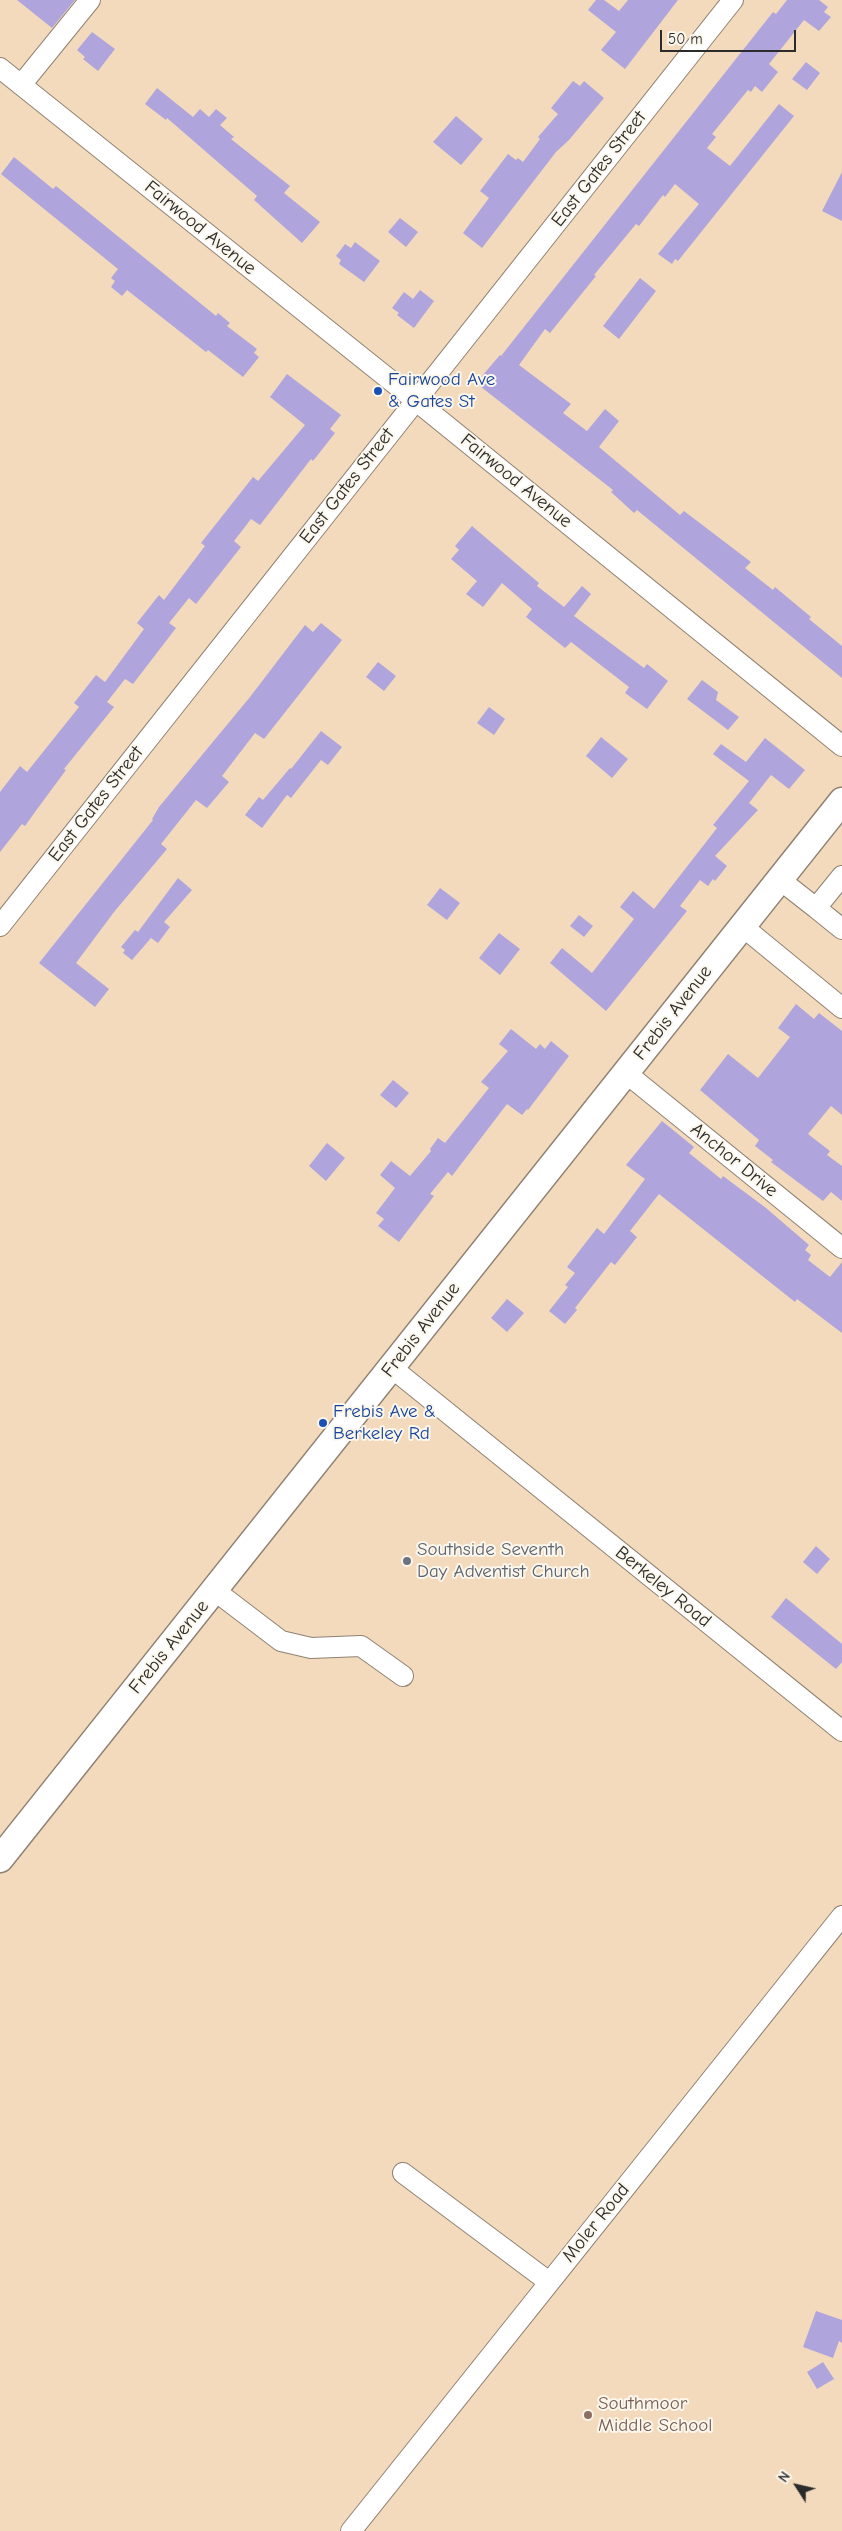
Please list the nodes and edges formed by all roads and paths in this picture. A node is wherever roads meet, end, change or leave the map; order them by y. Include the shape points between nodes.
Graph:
1 (90, 0) edge
2 (733, 0) edge
3 (0, 68) edge
4 (21, 85) junction
5 (415, 400) junction
6 (842, 746) edge
7 (840, 807) edge
8 (842, 876) edge
9 (779, 879) junction
10 (816, 908) junction
11 (0, 926) edge
12 (742, 926) junction
13 (842, 929) edge
14 (842, 1008) edge
15 (626, 1073) junction
16 (842, 1248) edge
17 (392, 1368) junction
18 (214, 1590) junction
19 (403, 1676) dead end
20 (842, 1731) edge
21 (0, 1859) edge
22 (842, 1916) edge
23 (403, 2173) dead end
24 (549, 2282) junction
25 (351, 2531) edge

1 - 4 street
2 - 5 street, East Gates Street
3 - 4 street, Fairwood Avenue
4 - 5 street, Fairwood Avenue
5 - 6 street, Fairwood Avenue
5 - 11 street, East Gates Street
7 - 9 main road, Frebis Avenue
8 - 10 street
9 - 10 street
9 - 12 main road, Frebis Avenue
10 - 13 street
12 - 14 street
12 - 15 main road, Frebis Avenue
15 - 16 street, Anchor Drive
15 - 17 main road, Frebis Avenue
17 - 18 main road, Frebis Avenue
17 - 20 street, Berkeley Road
18 - 19 street via 281,1640 311,1648 361,1646
18 - 21 main road, Frebis Avenue
22 - 24 street, Moler Road
23 - 24 street
24 - 25 street, Moler Road

